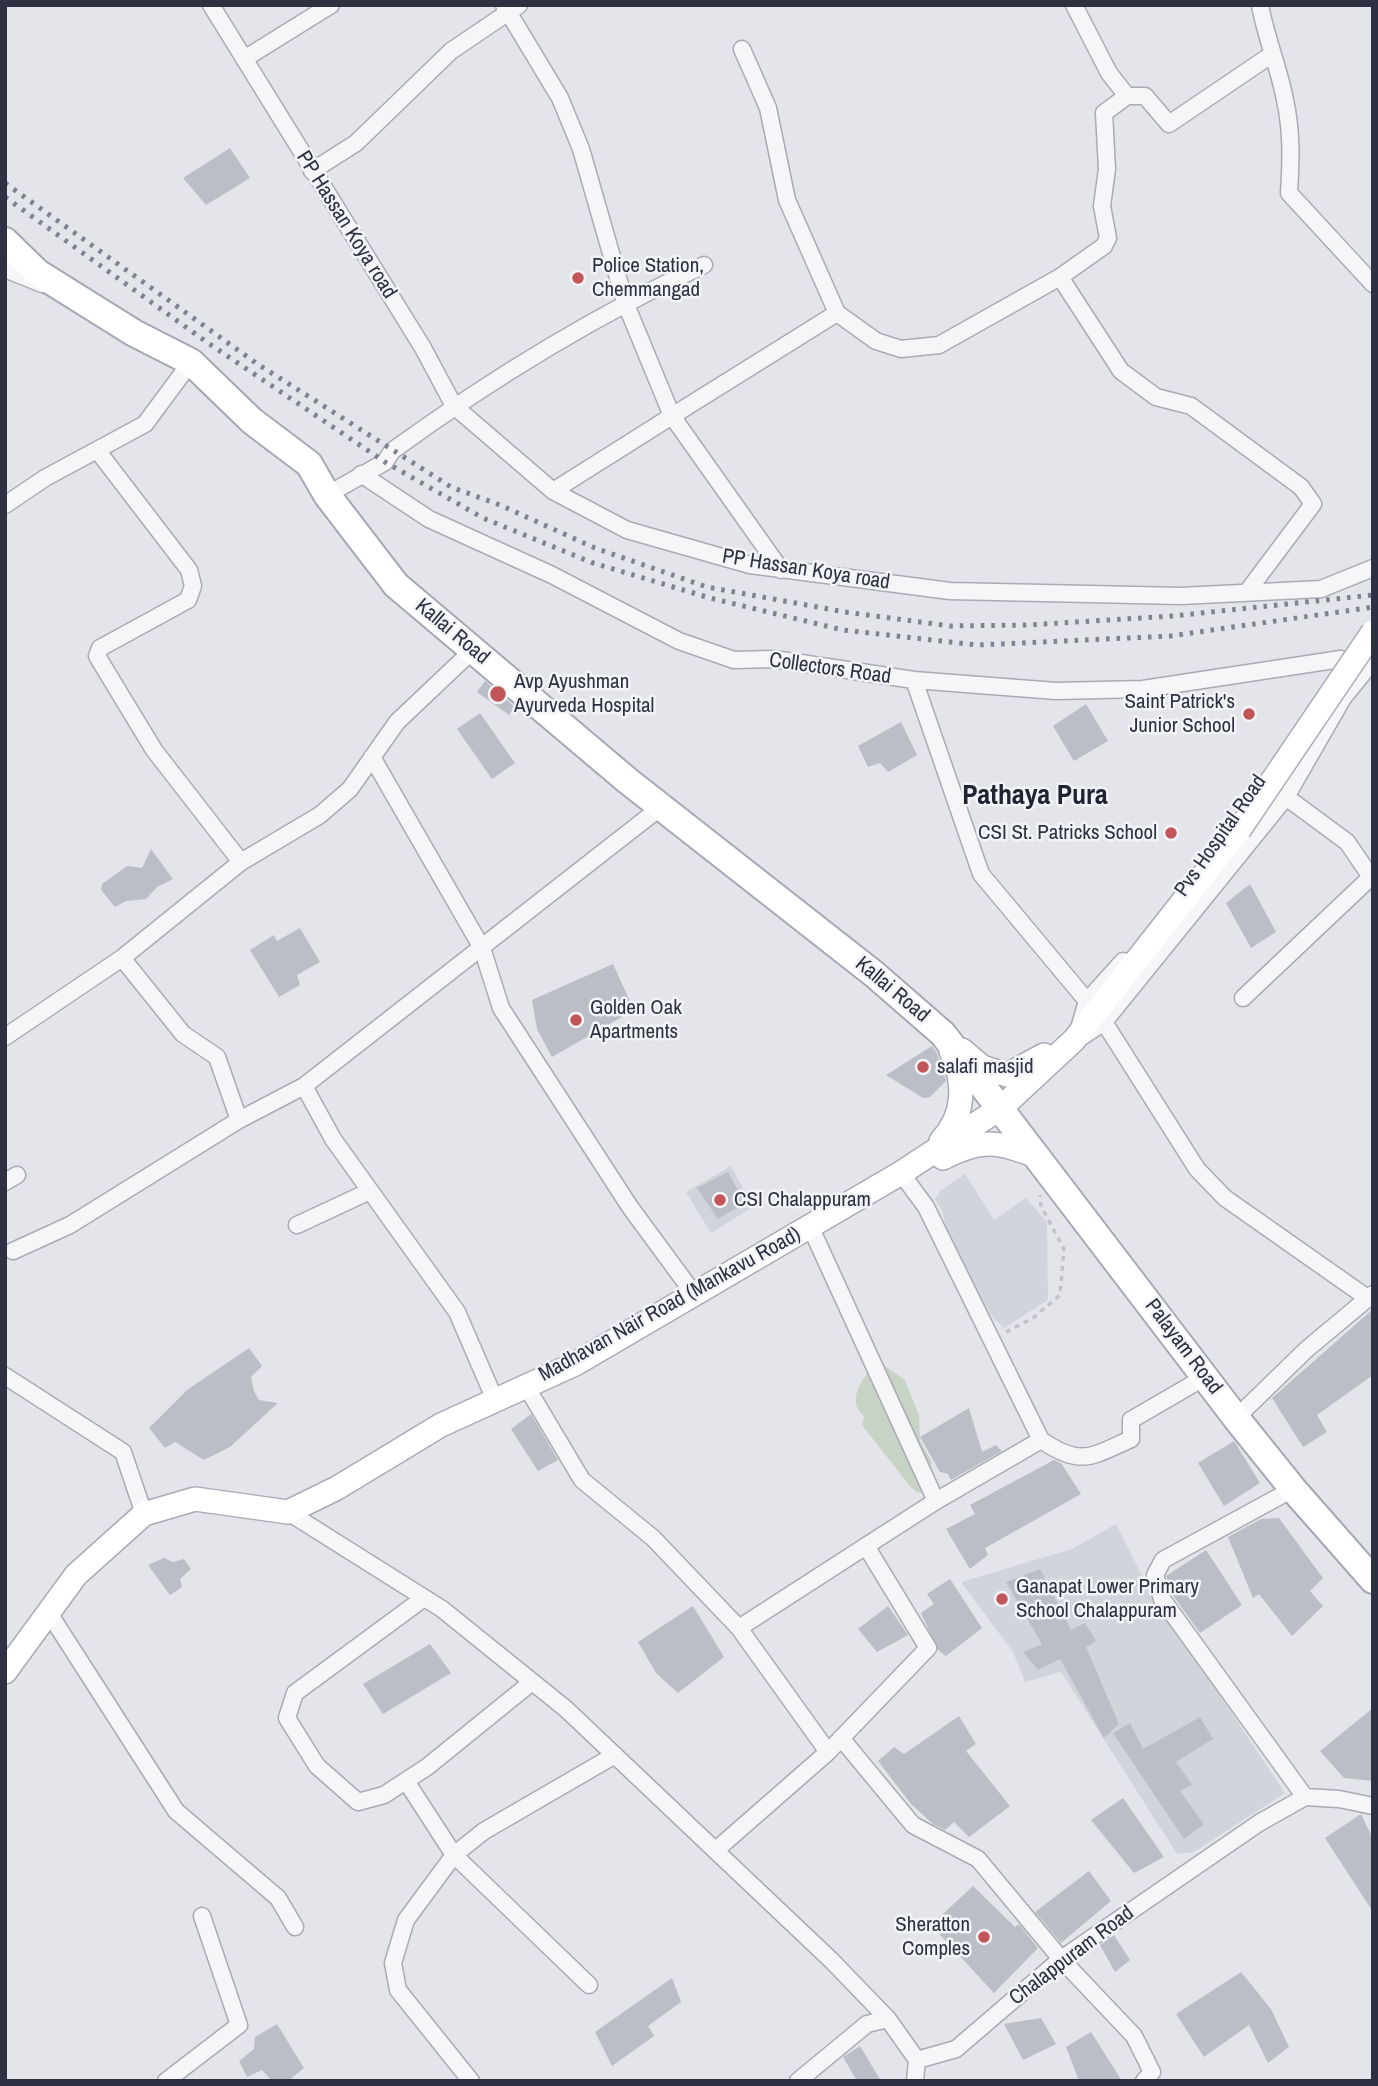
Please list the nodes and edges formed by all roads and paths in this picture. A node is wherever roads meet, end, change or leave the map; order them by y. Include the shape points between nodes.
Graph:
1 (211, 5) edge
2 (331, 5) edge
3 (1074, 5) edge
4 (1260, 5) edge
5 (510, 8) edge
6 (742, 49) dead end
7 (1270, 55) junction
8 (244, 59) junction
9 (1127, 96) junction
10 (312, 171) junction
11 (5, 241) edge
12 (704, 265) dead end
13 (5, 269) edge
14 (1060, 277) junction
15 (1373, 284) edge
16 (71, 292) junction
17 (625, 302) junction
18 (837, 313) junction
19 (191, 362) junction
20 (454, 406) junction
21 (672, 416) junction
22 (97, 450) junction
23 (361, 474) junction
24 (553, 491) junction
25 (327, 495) junction
26 (5, 505) edge
27 (1373, 568) edge
28 (781, 570) junction
29 (1247, 593) junction
30 (1373, 633) edge
31 (473, 650) junction
32 (1341, 659) junction
33 (1373, 661) edge
34 (914, 680) junction
35 (372, 757) junction
36 (1286, 797) junction
37 (661, 807) junction
38 (241, 862) junction
39 (482, 948) junction
40 (122, 958) junction
41 (1243, 998) dead end
42 (1087, 1001) junction
43 (1104, 1022) junction
44 (943, 1034) junction
45 (5, 1037) edge
46 (1067, 1046) junction
47 (304, 1086) junction
48 (1002, 1107) junction
49 (239, 1120) junction
50 (926, 1155) junction
51 (1039, 1157) junction
52 (901, 1173) junction
53 (1057, 1181) junction
54 (370, 1191) junction
55 (298, 1225) dead end
56 (810, 1226) junction
57 (13, 1251) dead end
58 (694, 1294) junction
59 (1370, 1296) edge
60 (991, 1339) junction
61 (5, 1376) edge
62 (1205, 1377) junction
63 (526, 1386) junction
64 (495, 1400) junction
65 (1236, 1418) junction
66 (1041, 1440) junction
67 (1293, 1489) junction
68 (936, 1501) junction
69 (288, 1512) junction
70 (144, 1514) junction
71 (866, 1546) junction
72 (1373, 1580) edge
73 (424, 1598) junction
74 (49, 1613) junction
75 (739, 1628) junction
76 (5, 1672) edge
77 (532, 1682) junction
78 (841, 1738) junction
79 (828, 1752) junction
80 (615, 1755) junction
81 (406, 1781) junction
82 (1304, 1797) junction
83 (1373, 1806) edge
84 (716, 1850) junction
85 (454, 1855) junction
86 (202, 1916) dead end
87 (295, 1927) dead end
88 (1060, 1959) junction
89 (589, 1984) dead end
90 (888, 2019) junction
91 (917, 2060) junction
92 (166, 2081) edge
93 (471, 2081) edge
94 (798, 2081) edge
95 (915, 2081) edge
96 (1144, 2081) edge

1 - 8 street, PP Hassan Koya road
2 - 8 street
3 - 9 street via 1109,73
4 - 7 street
5 - 10 street via 451,51 355,143
5 - 17 street via 560,98 581,149
6 - 18 street via 768,108 786,200
7 - 9 street via 1168,124 1145,96
7 - 15 street via 1285,99 1290,135 1289,193
8 - 10 street, PP Hassan Koya road
9 - 14 street via 1104,113 1107,169 1102,206 1108,239
10 - 20 street, PP Hassan Koya road
11 - 16 main road, Kallai Road via 38,272
12 - 17 street
13 - 16 street
14 - 18 street via 939,345 901,349 876,341
14 - 29 street via 1121,371 1156,397 1191,406 1301,487 1313,504
16 - 19 main road, Kallai Road via 134,333
17 - 20 street
17 - 21 street
18 - 21 street
19 - 22 street via 145,424
19 - 25 main road, Kallai Road via 252,421 309,464
20 - 23 street via 392,451 385,462
20 - 24 street, PP Hassan Koya road
21 - 24 street
21 - 28 street
22 - 26 street
22 - 38 street via 189,570 193,586 188,600 100,648 97,656 154,750
23 - 25 street
23 - 34 street, Collectors Road via 429,519 680,641 734,660 774,659
24 - 28 street, PP Hassan Koya road via 627,530
25 - 31 main road, Kallai Road via 396,585
27 - 29 street, PP Hassan Koya road via 1321,589
28 - 29 street, PP Hassan Koya road via 950,591
30 - 32 street, Pvs Hospital Road
30 - 46 main road, Madhavan Nair Road (Mankavu Road), bridge via 1239,831
31 - 35 street via 397,722
31 - 37 main road, Kallai Road
32 - 34 street, Collectors Road via 1143,689 1056,691
32 - 42 street, Pvs Hospital Road via 1226,834 1166,912
33 - 36 street, Pvs Hospital Road via 1343,698
34 - 42 street via 981,874
35 - 38 street via 350,789 320,815
35 - 39 street
36 - 41 street via 1347,842 1371,877
36 - 43 street, Pvs Hospital Road
37 - 39 street
37 - 44 main road, Kallai Road
38 - 40 street
39 - 47 street
39 - 58 street via 501,1008 630,1207
40 - 45 street
40 - 49 street via 183,1034 218,1057
42 - 46 street, Pvs Hospital Road
43 - 46 street, Pvs Hospital Road
43 - 59 street via 1197,1169 1225,1198
44 - 46 main road via 982,1067 1007,1075
44 - 48 main road, Kallai Road
44 - 50 main road via 961,1079 960,1110 952,1128
46 - 48 main road, Madhavan Nair Road (Mankavu Road)
47 - 49 street
47 - 54 street via 333,1139
48 - 50 main road, Madhavan Nair Road (Mankavu Road)
48 - 51 main road, Palayam Road
49 - 57 street via 70,1226
50 - 52 main road, Madhavan Nair Road (Mankavu Road)
51 - 52 main road via 1003,1143 984,1142
51 - 53 main road, Palayam Road
52 - 56 main road, Madhavan Nair Road (Mankavu Road)
52 - 60 street via 926,1207
53 - 60 path via 1038,1197 1064,1249 1060,1295 1033,1318
53 - 62 main road, Palayam Road
54 - 55 street
54 - 64 street via 457,1312
56 - 58 main road, Madhavan Nair Road (Mankavu Road)
56 - 68 street
58 - 63 main road, Madhavan Nair Road (Mankavu Road) via 575,1364
59 - 65 street
60 - 66 street
61 - 70 street via 122,1452
62 - 65 main road, Palayam Road
62 - 66 street via 1130,1420 1131,1439 1086,1459 1063,1455
63 - 64 main road, Madhavan Nair Road (Mankavu Road)
63 - 75 street via 582,1480 653,1538
64 - 69 main road, Madhavan Nair Road (Mankavu Road) via 441,1425
65 - 67 main road, Palayam Road
66 - 68 street
67 - 72 main road, Palayam Road
67 - 82 street via 1163,1560 1155,1575 1162,1599
68 - 71 street
69 - 70 main road via 195,1499
69 - 73 street
70 - 74 main road via 76,1575
71 - 75 street
71 - 78 street via 928,1648
73 - 77 street
73 - 81 street via 295,1693 287,1717 317,1766 358,1801 384,1795
74 - 76 main road
74 - 87 street via 176,1811 278,1898
75 - 79 street
77 - 80 street
77 - 81 street
78 - 79 street
78 - 88 street via 912,1825 978,1859
79 - 84 street
80 - 84 street
80 - 85 street via 484,1832
81 - 85 street
82 - 83 street
82 - 88 street, Chalappuram Road
84 - 90 street
85 - 89 street
85 - 93 street via 406,1920 393,1963 398,1990
86 - 92 street via 239,2025
88 - 91 street, Chalappuram Road via 956,2049
88 - 96 street via 1135,2036 1152,2072
90 - 91 street
90 - 94 street via 867,2024
91 - 95 street

